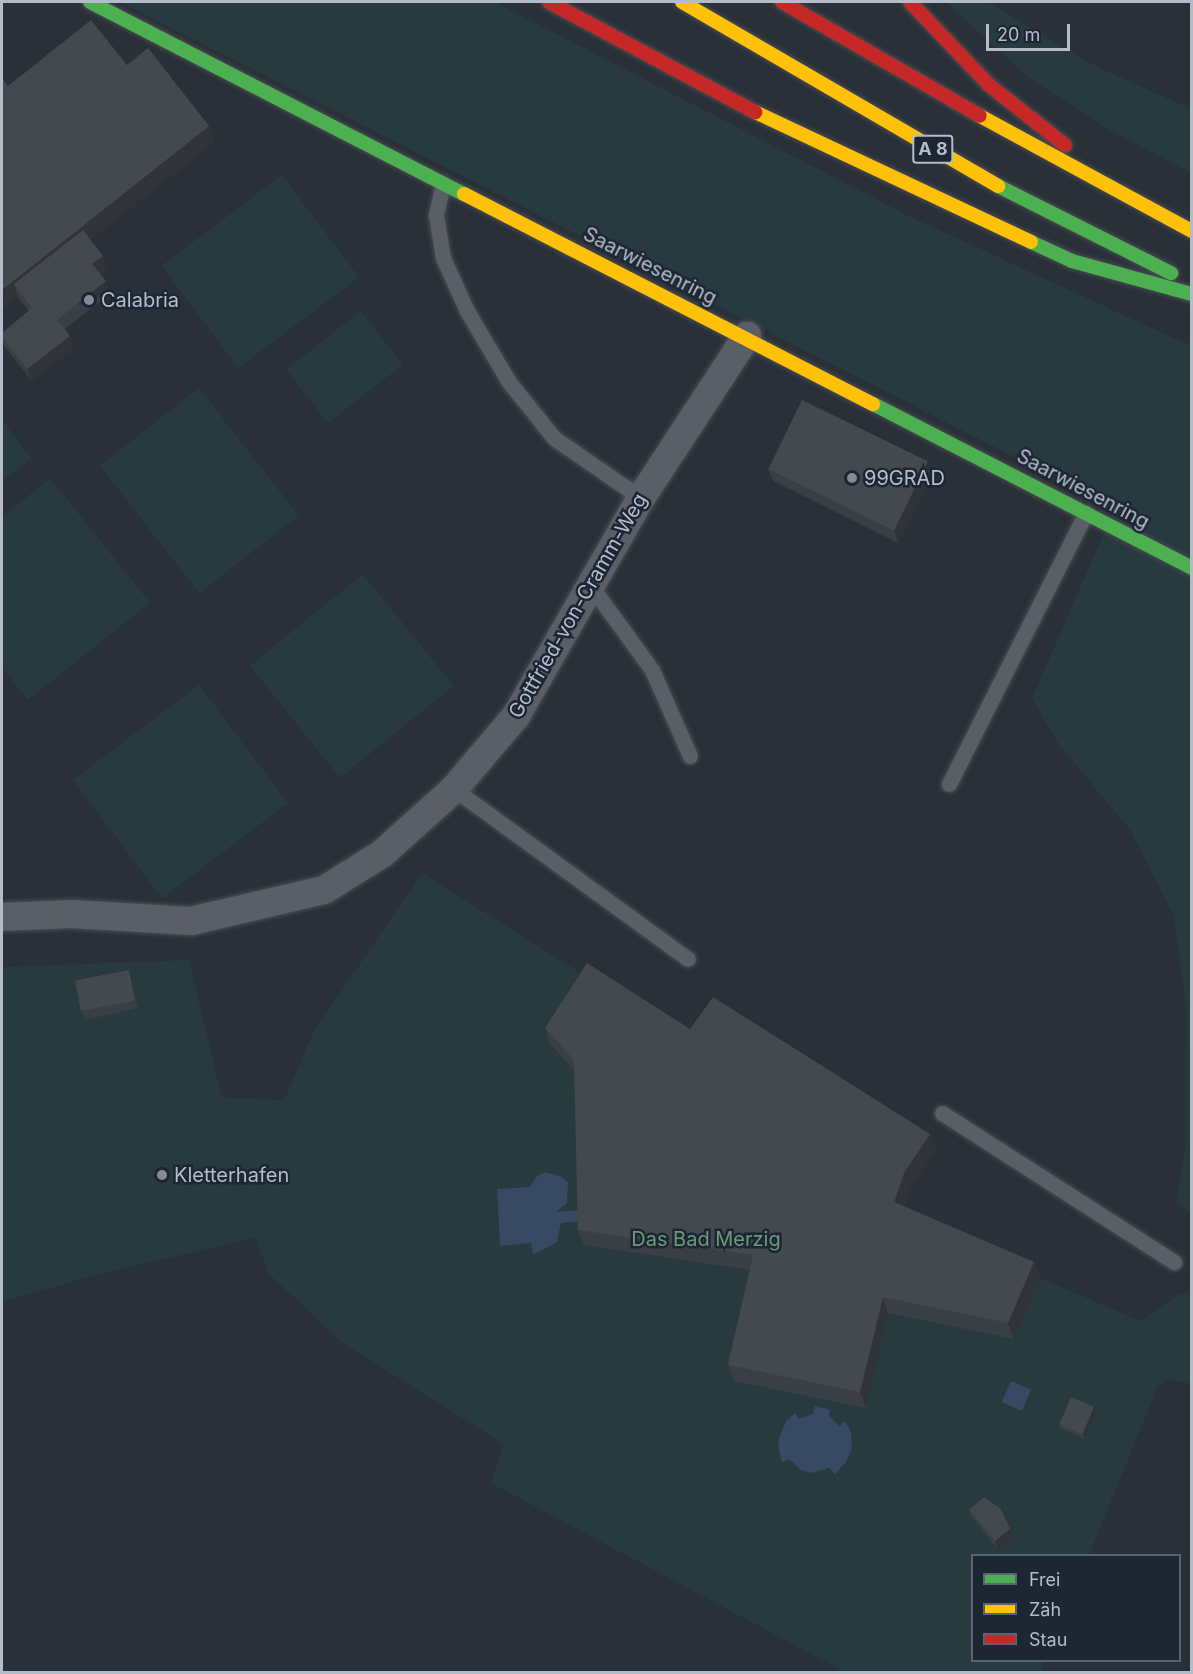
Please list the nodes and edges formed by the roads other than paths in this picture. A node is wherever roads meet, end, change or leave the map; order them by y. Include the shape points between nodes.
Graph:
1 (90, 2) edge
2 (549, 2) edge
3 (682, 2) edge
4 (782, 2) edge
5 (910, 2) edge
6 (443, 184) junction
7 (1155, 214) junction
8 (1191, 231) edge
9 (1191, 284) edge
10 (1191, 294) edge
11 (747, 336) junction
12 (641, 498) junction
13 (1086, 513) junction
14 (1191, 568) edge
15 (591, 586) junction
16 (690, 756) dead end
17 (949, 784) dead end
18 (454, 789) junction
19 (2, 917) edge
20 (688, 959) dead end
21 (942, 1113) dead end
22 (1174, 1262) dead end

1 - 6 main road, Saarwiesenring
2 - 10 main road via 761,115 1072,261
3 - 9 main road, A 8 via 1011,194
4 - 7 main road, A 8 via 881,62
5 - 7 main road via 1017,109
6 - 11 main road, Saarwiesenring
6 - 12 lane via 436,215 443,258 466,311 509,382 554,438
7 - 8 main road, A 8
11 - 12 street, Gottfried-von-Cramm-Weg
11 - 13 main road, Saarwiesenring
12 - 15 street, Gottfried-von-Cramm-Weg
13 - 14 main road, Saarwiesenring
13 - 17 lane
15 - 16 lane via 652,670
15 - 18 street, Gottfried-von-Cramm-Weg via 516,716
18 - 19 street, Gottfried-von-Cramm-Weg via 383,853 324,890 191,921 71,914
18 - 20 lane
21 - 22 lane

